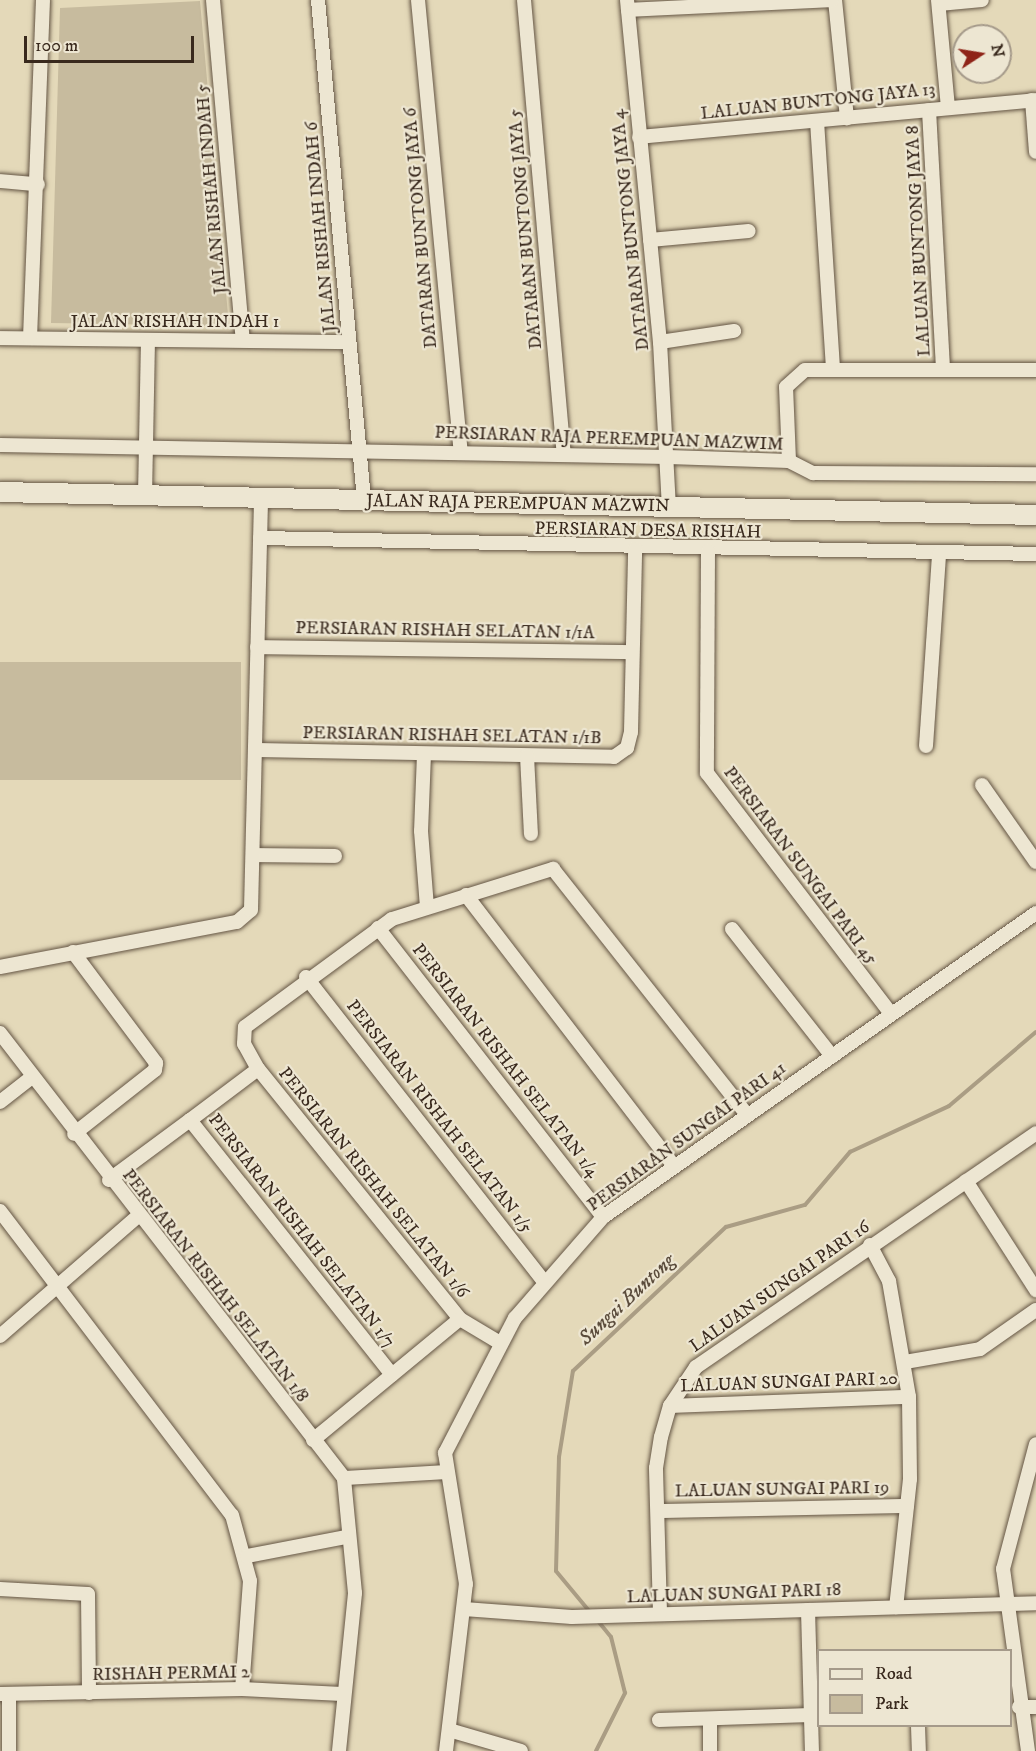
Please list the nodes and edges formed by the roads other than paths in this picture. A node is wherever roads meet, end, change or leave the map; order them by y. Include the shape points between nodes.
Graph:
1 (43, 0) edge
2 (213, 0) edge
3 (318, 0) edge
4 (418, 0) edge
5 (525, 0) edge
6 (833, 0) edge
7 (982, 0) edge
8 (731, 2) edge
9 (938, 2) edge
10 (628, 5) edge
11 (1034, 100) edge
12 (948, 108) junction
13 (929, 110) junction
14 (847, 118) junction
15 (817, 121) junction
16 (639, 137) junction
17 (1036, 152) edge
18 (0, 181) edge
19 (38, 184) junction
20 (749, 231) dead end
21 (650, 240) junction
22 (734, 331) dead end
23 (0, 338) edge
24 (30, 338) junction
25 (243, 340) junction
26 (148, 342) junction
27 (350, 342) junction
28 (660, 342) junction
29 (833, 369) junction
30 (944, 370) junction
31 (1036, 370) edge
32 (147, 444) junction
33 (0, 445) edge
34 (358, 450) junction
35 (461, 453) junction
36 (564, 454) junction
37 (668, 457) junction
38 (789, 461) junction
39 (1036, 474) edge
40 (0, 492) edge
41 (145, 496) junction
42 (261, 498) junction
43 (364, 500) junction
44 (669, 507) junction
45 (1036, 515) edge
46 (260, 538) junction
47 (635, 549) junction
48 (708, 551) junction
49 (939, 554) junction
50 (1036, 554) edge
51 (257, 647) junction
52 (632, 652) junction
53 (926, 746) dead end
54 (257, 750) junction
55 (424, 754) junction
56 (527, 756) junction
57 (982, 785) dead end
58 (531, 834) dead end
59 (256, 855) junction
60 (335, 856) dead end
61 (1036, 862) edge
62 (466, 895) junction
63 (427, 907) junction
64 (1036, 913) edge
65 (378, 928) junction
66 (732, 929) dead end
67 (73, 952) junction
68 (0, 967) edge
69 (306, 977) junction
70 (891, 1014) junction
71 (0, 1033) edge
72 (832, 1056) junction
73 (258, 1069) junction
74 (31, 1078) junction
75 (0, 1102) edge
76 (747, 1115) junction
77 (190, 1120) junction
78 (1036, 1133) edge
79 (74, 1134) junction
80 (673, 1165) junction
81 (109, 1180) junction
82 (966, 1181) junction
83 (0, 1210) edge
84 (137, 1217) junction
85 (603, 1217) junction
86 (870, 1245) junction
87 (543, 1280) junction
88 (59, 1286) junction
89 (1036, 1290) edge
90 (1036, 1310) edge
91 (460, 1319) junction
92 (0, 1336) edge
93 (500, 1343) junction
94 (905, 1362) junction
95 (392, 1375) junction
96 (909, 1397) junction
97 (670, 1406) junction
98 (314, 1440) junction
99 (1036, 1444) edge
100 (444, 1472) junction
101 (344, 1478) junction
102 (907, 1506) junction
103 (657, 1511) junction
104 (346, 1537) junction
105 (247, 1556) junction
106 (0, 1589) edge
107 (1036, 1603) edge
108 (1006, 1604) junction
109 (896, 1607) junction
110 (464, 1608) junction
111 (808, 1610) junction
112 (660, 1613) junction
113 (1012, 1649) edge
114 (1012, 1652) edge
115 (242, 1689) junction
116 (89, 1693) junction
117 (5, 1694) edge
118 (342, 1694) junction
119 (1019, 1707) junction
120 (1036, 1707) edge
121 (811, 1715) junction
122 (659, 1720) dead end
123 (710, 1720) junction
124 (918, 1727) edge
125 (449, 1730) junction
126 (9, 1751) edge
127 (339, 1751) edge
128 (446, 1751) edge
129 (521, 1751) edge
130 (710, 1751) edge
131 (812, 1751) edge
132 (919, 1751) edge
133 (1028, 1751) edge

1 - 19 street
2 - 25 street, JALAN RISHAH INDAH 5
3 - 27 street, JALAN RISHAH INDAH 6
4 - 35 street, DATARAN BUNTONG JAYA 6
5 - 36 street, DATARAN BUNTONG JAYA 5
6 - 8 street
6 - 14 street
7 - 9 street
8 - 10 street
9 - 12 street
10 - 16 street, DATARAN BUNTONG JAYA 4
11 - 12 street, LALUAN BUNTONG JAYA 13
11 - 17 street
12 - 13 street, LALUAN BUNTONG JAYA 13
13 - 14 street, LALUAN BUNTONG JAYA 13
13 - 30 street, LALUAN BUNTONG JAYA 8
14 - 15 street, LALUAN BUNTONG JAYA 13
15 - 16 street, LALUAN BUNTONG JAYA 13
15 - 29 street
16 - 21 street, DATARAN BUNTONG JAYA 4
18 - 19 street
19 - 24 street
20 - 21 street
21 - 28 street, DATARAN BUNTONG JAYA 4
22 - 28 street
23 - 24 street, JALAN RISHAH INDAH 1
24 - 26 street, JALAN RISHAH INDAH 1
25 - 26 street, JALAN RISHAH INDAH 1
25 - 27 street, JALAN RISHAH INDAH 1
26 - 32 street
27 - 34 street, JALAN RISHAH INDAH 6
28 - 37 street, DATARAN BUNTONG JAYA 4
29 - 30 street
29 - 38 street via 805,370 786,387
30 - 31 street
32 - 33 street, PERSIARAN RAJA PEREMPUAN MAZWIM
32 - 34 street, PERSIARAN RAJA PEREMPUAN MAZWIM
32 - 41 street
34 - 35 street, PERSIARAN RAJA PEREMPUAN MAZWIM
34 - 43 street, JALAN RISHAH INDAH 6
35 - 36 street, PERSIARAN RAJA PEREMPUAN MAZWIM
36 - 37 street, PERSIARAN RAJA PEREMPUAN MAZWIM
37 - 38 street, PERSIARAN RAJA PEREMPUAN MAZWIM
37 - 44 street, DATARAN BUNTONG JAYA 4
38 - 39 street, PERSIARAN RAJA PEREMPUAN MAZWIM via 813,473
40 - 41 main road, JALAN RAJA PEREMPUAN MAZWIN
41 - 42 main road, JALAN RAJA PEREMPUAN MAZWIN
42 - 43 main road, JALAN RAJA PEREMPUAN MAZWIN
42 - 46 street
43 - 44 main road, JALAN RAJA PEREMPUAN MAZWIN
44 - 45 main road, JALAN RAJA PEREMPUAN MAZWIN
46 - 47 street, PERSIARAN DESA RISHAH
46 - 51 street
47 - 48 street, PERSIARAN DESA RISHAH
47 - 52 street
48 - 49 street, PERSIARAN DESA RISHAH
48 - 70 street, PERSIARAN SUNGAI PARI 45 via 707,773
49 - 50 street, PERSIARAN DESA RISHAH
49 - 53 street
51 - 52 street, PERSIARAN RISHAH SELATAN 1/1A
51 - 54 street
52 - 56 street, PERSIARAN RISHAH SELATAN 1/1B via 631,732 627,748 614,757
54 - 55 street, PERSIARAN RISHAH SELATAN 1/1B
54 - 59 street
55 - 56 street, PERSIARAN RISHAH SELATAN 1/1B
55 - 63 street via 421,831
56 - 58 street
57 - 61 street
59 - 60 street
59 - 67 street via 251,910 237,921
62 - 63 street
62 - 76 street via 553,869
62 - 80 street
63 - 65 street
64 - 70 street, PERSIARAN SUNGAI PARI 41
65 - 69 street
65 - 85 street, PERSIARAN RISHAH SELATAN 1/4
66 - 72 street
67 - 68 street
67 - 79 street via 156,1063 155,1070
69 - 73 street, PERSIARAN RISHAH SELATAN 1/6 via 245,1027 244,1044
69 - 87 street, PERSIARAN RISHAH SELATAN 1/5
70 - 72 street, PERSIARAN SUNGAI PARI 41
71 - 74 street, PERSIARAN RISHAH SELATAN 1/8
72 - 76 street, PERSIARAN SUNGAI PARI 41
73 - 77 street, PERSIARAN RISHAH SELATAN 1/7
73 - 91 street, PERSIARAN RISHAH SELATAN 1/6
74 - 75 street
74 - 79 street, PERSIARAN RISHAH SELATAN 1/8
76 - 80 street, PERSIARAN SUNGAI PARI 41
77 - 81 street
77 - 95 street, PERSIARAN RISHAH SELATAN 1/7
78 - 82 street, LALUAN SUNGAI PARI 16
79 - 81 street, PERSIARAN RISHAH SELATAN 1/8
80 - 85 street, PERSIARAN SUNGAI PARI 41
81 - 84 street, PERSIARAN RISHAH SELATAN 1/8
82 - 86 street, LALUAN SUNGAI PARI 16
82 - 89 street
83 - 88 street
84 - 88 street
84 - 98 street, PERSIARAN RISHAH SELATAN 1/8
85 - 87 street, PERSIARAN SUNGAI PARI 41
86 - 94 street via 889,1281
86 - 97 street, LALUAN SUNGAI PARI 16 via 721,1346 696,1367
87 - 93 street, PERSIARAN SUNGAI PARI 41
88 - 92 street
88 - 105 street via 232,1515
90 - 94 street via 980,1348
91 - 93 street, PERSIARAN RISHAH SELATAN 1/6
91 - 95 street
93 - 100 street, PERSIARAN SUNGAI PARI 41 via 452,1434
94 - 96 street
95 - 98 street
96 - 97 street, LALUAN SUNGAI PARI 20
96 - 102 street
97 - 103 street, LALUAN SUNGAI PARI 16 via 656,1468
98 - 101 street, PERSIARAN RISHAH SELATAN 1/8
99 - 108 street via 1006,1549
100 - 101 street
100 - 110 street, PERSIARAN SUNGAI PARI 41 via 463,1562
101 - 104 street
102 - 103 street, LALUAN SUNGAI PARI 19
102 - 109 street
103 - 112 street, LALUAN SUNGAI PARI 16
104 - 105 street
104 - 118 street via 355,1593
105 - 115 street
106 - 116 street via 88,1594
107 - 108 street, LALUAN SUNGAI PARI 18
108 - 109 street, LALUAN SUNGAI PARI 18
108 - 113 street
109 - 111 street, LALUAN SUNGAI PARI 18
110 - 112 street, LALUAN SUNGAI PARI 18 via 572,1617
110 - 125 street, PERSIARAN SUNGAI PARI 41
111 - 112 street, LALUAN SUNGAI PARI 18
111 - 121 street
114 - 119 street
115 - 116 street, RISHAH PERMAI 2
115 - 118 street, RISHAH PERMAI 2
116 - 117 street, RISHAH PERMAI 2
117 - 126 street
118 - 127 street
119 - 120 street
119 - 133 street
121 - 123 street
121 - 131 street
122 - 123 street
123 - 130 street
124 - 132 street
125 - 128 street, PERSIARAN SUNGAI PARI 41
125 - 129 street

